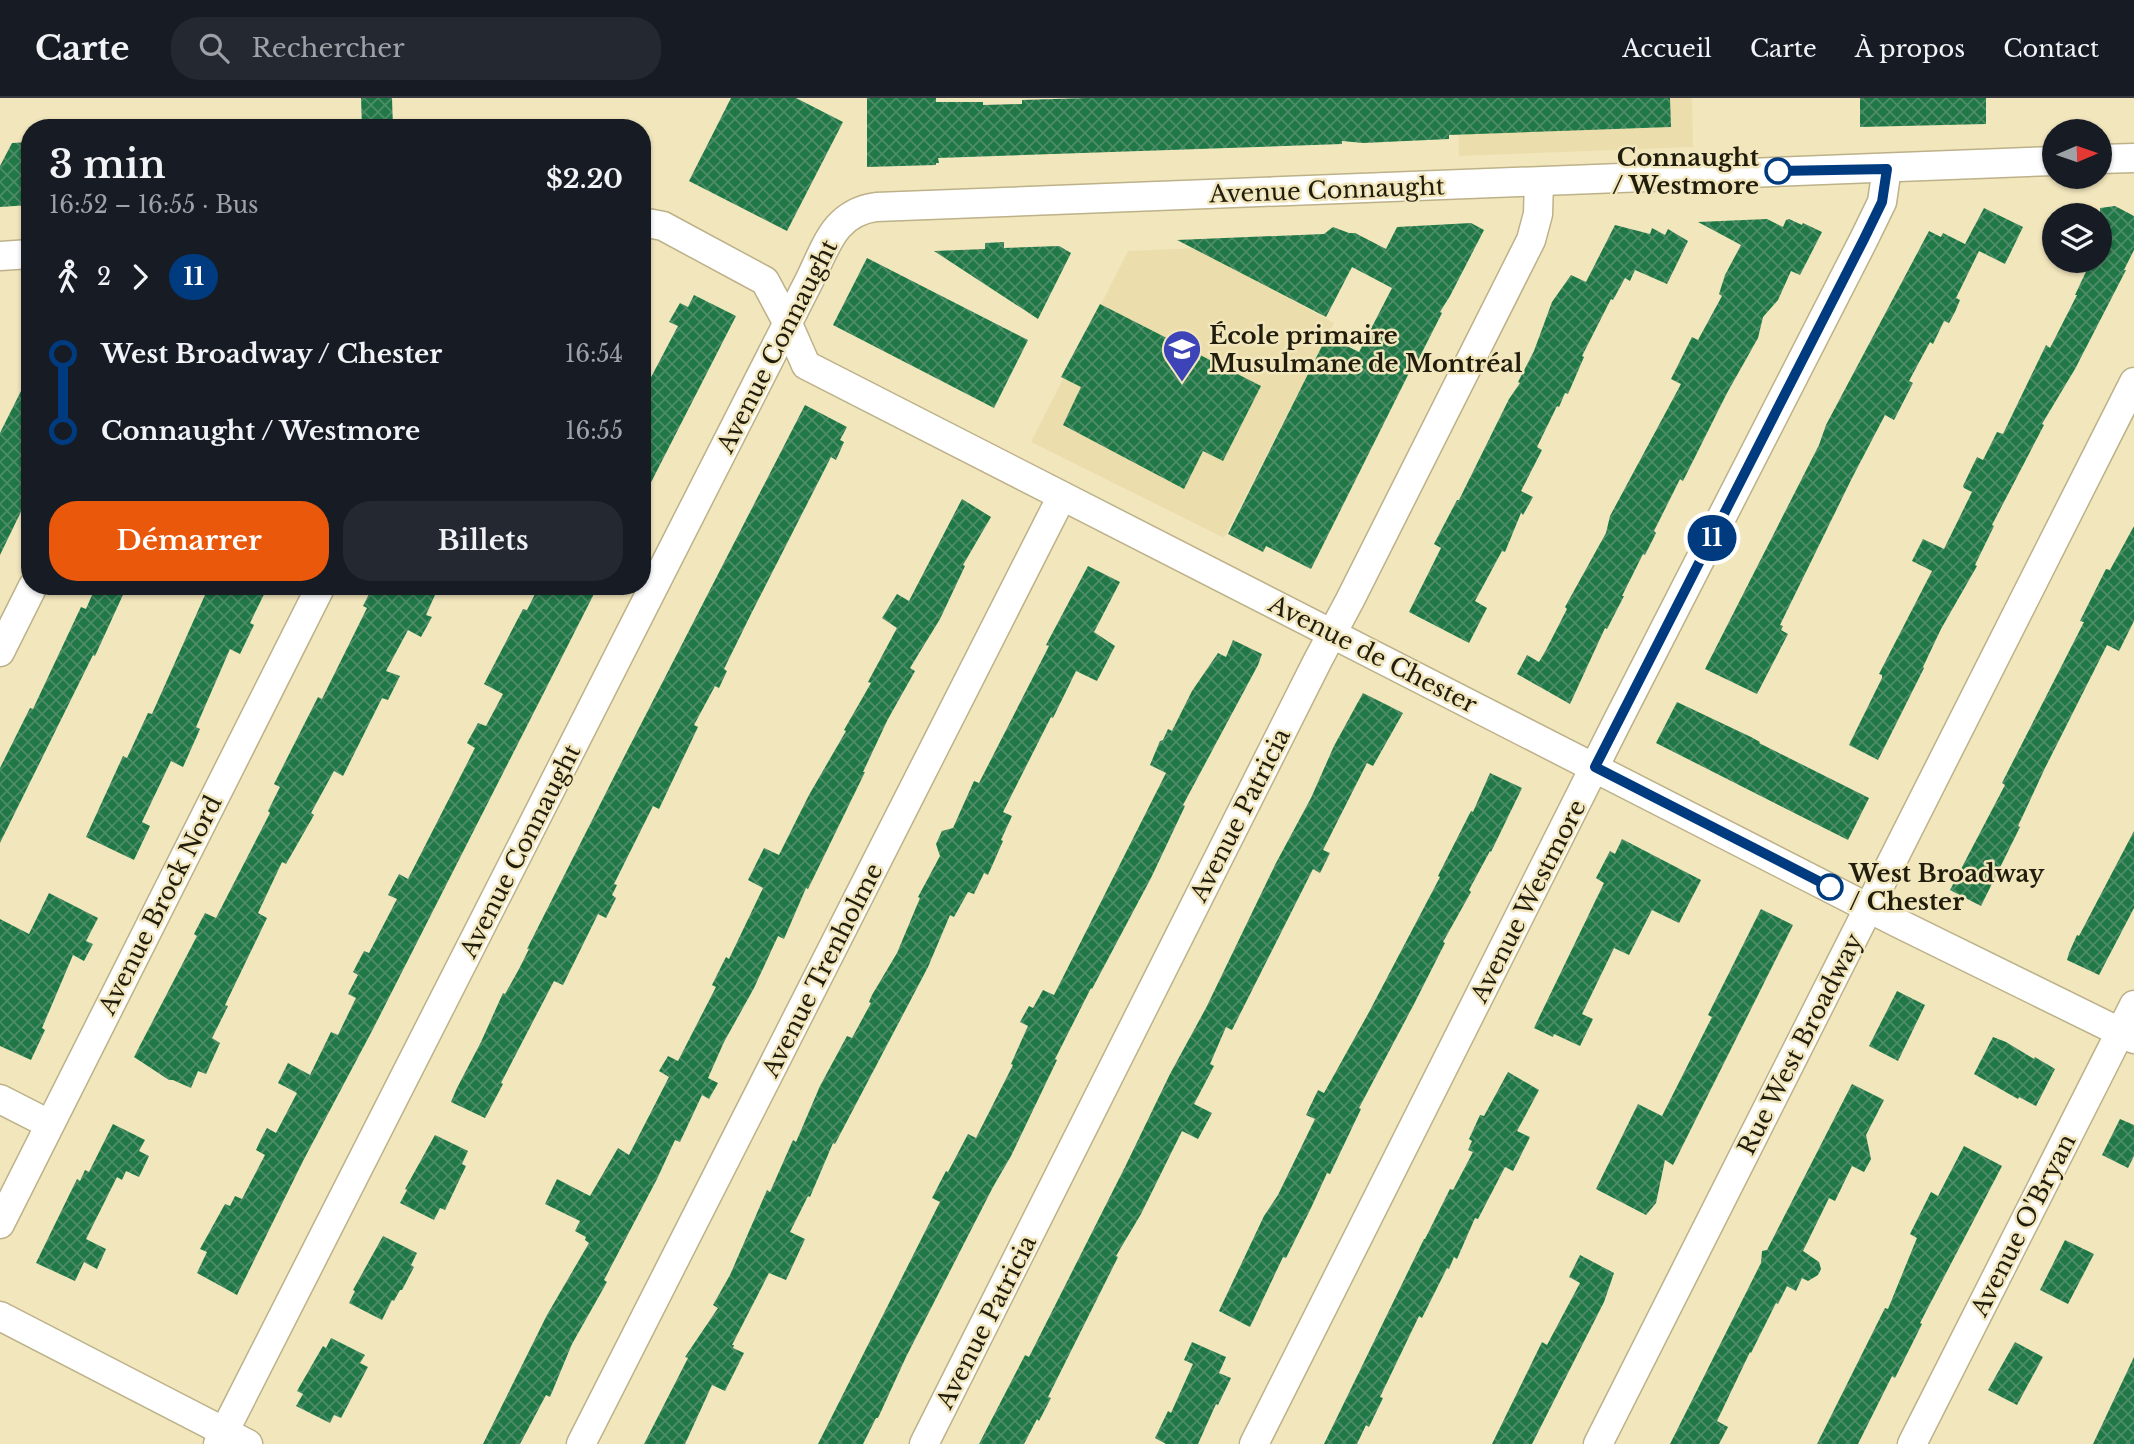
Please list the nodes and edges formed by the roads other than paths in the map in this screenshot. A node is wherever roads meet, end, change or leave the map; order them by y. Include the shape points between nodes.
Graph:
1 (2134, 158) edge
2 (2112, 159) edge
3 (2042, 162) edge
4 (1887, 169) junction
5 (1539, 182) junction
6 (651, 224) edge
7 (21, 255) edge
8 (0, 256) edge
9 (788, 324) junction
10 (2134, 382) edge
11 (1062, 496) junction
12 (28, 595) edge
13 (316, 595) edge
14 (1332, 634) junction
15 (0, 652) edge
16 (1595, 767) junction
17 (1868, 907) junction
18 (2134, 1005) edge
19 (2127, 1035) edge
20 (0, 1100) edge
21 (49, 1124) junction
22 (0, 1224) edge
23 (0, 1316) edge
24 (230, 1440) edge
25 (581, 1444) edge
26 (924, 1444) edge
27 (1254, 1444) edge
28 (1598, 1444) edge
29 (1912, 1444) edge

1 - 2 street
3 - 4 street, Avenue Connaught
4 - 5 street, Avenue Connaught
4 - 16 street, Avenue Westmore via 1882,202 1869,229
5 - 9 street, Avenue Connaught via 865,209 838,226
5 - 14 street, Avenue Patricia via 1531,240
6 - 9 street, Avenue de Chester via 765,281
7 - 8 street
9 - 11 street, Avenue de Chester via 806,365
9 - 24 street, Avenue Connaught
10 - 17 street, Rue West Broadway
11 - 14 street, Avenue de Chester
11 - 25 street, Avenue Trenholme
12 - 15 street
13 - 21 street, Avenue Brock Nord
14 - 16 street, Avenue de Chester
14 - 26 street, Avenue Patricia
16 - 17 street, Avenue de Chester
16 - 27 street, Avenue Westmore
17 - 19 street, Avenue de Chester
17 - 28 street, Rue West Broadway
18 - 19 street, Avenue O'Bryan
19 - 29 street, Avenue O'Bryan
20 - 21 street
21 - 22 street, Avenue Brock Nord
23 - 24 street

